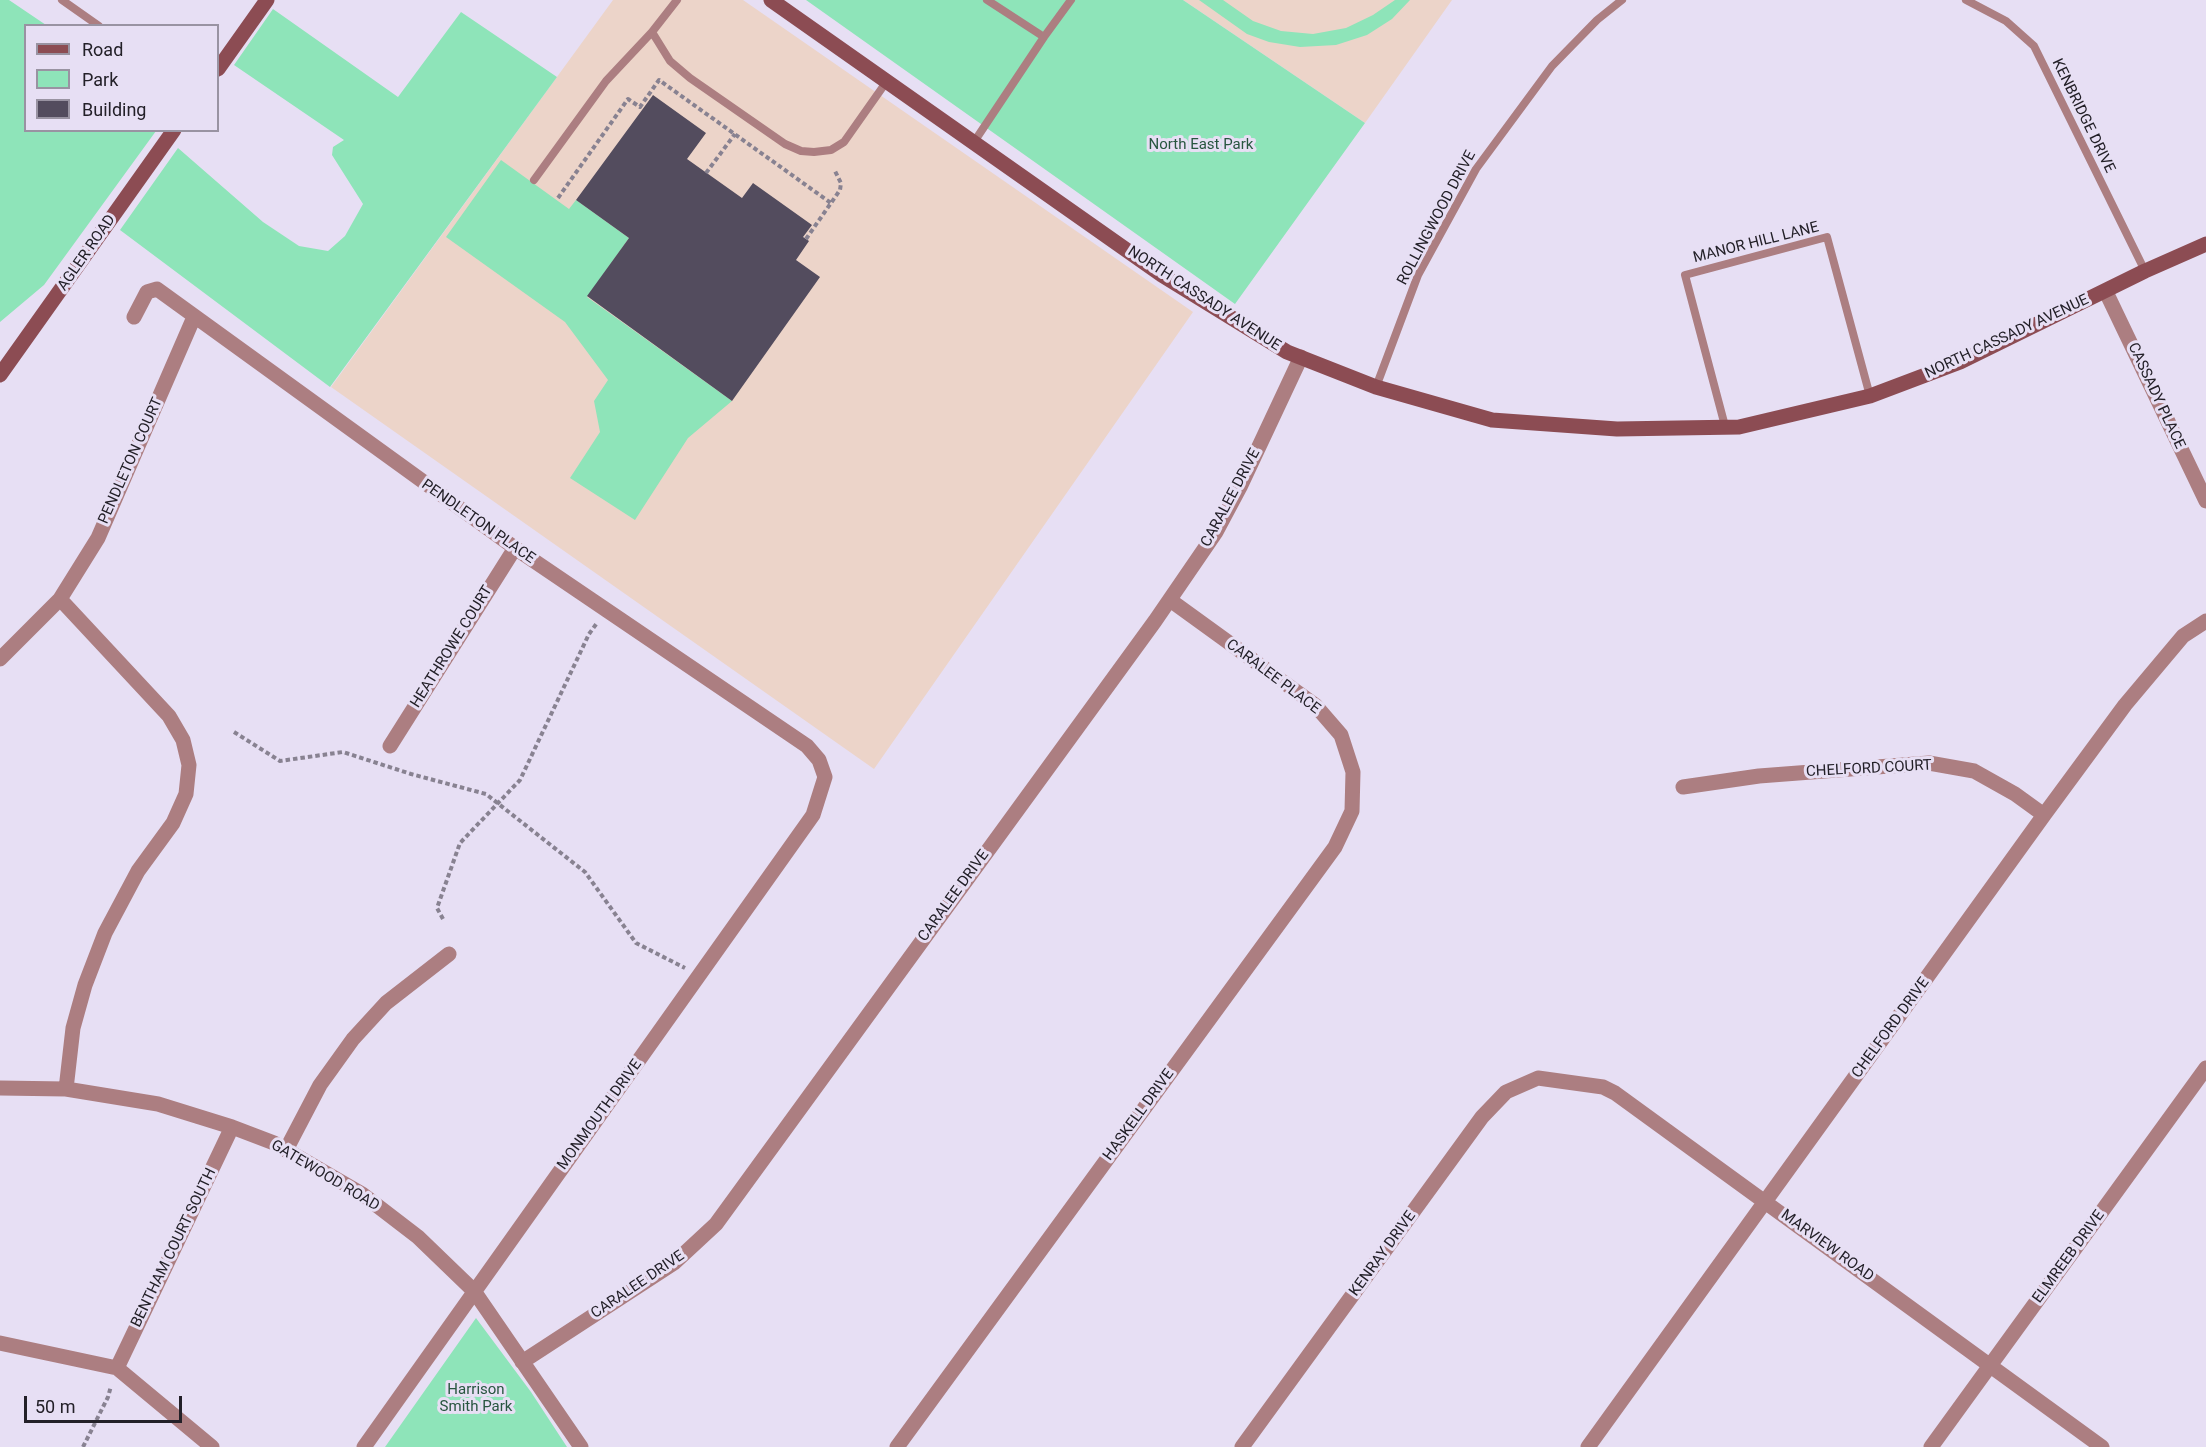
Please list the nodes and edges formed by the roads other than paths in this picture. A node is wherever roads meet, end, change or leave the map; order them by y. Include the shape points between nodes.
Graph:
1 (62, 0) edge
2 (267, 0) edge
3 (676, 0) edge
4 (771, 0) edge
5 (987, 0) edge
6 (1071, 0) edge
7 (1622, 0) edge
8 (1966, 0) edge
9 (96, 24) edge
10 (652, 32) junction
11 (1044, 37) junction
12 (219, 68) edge
13 (887, 81) junction
14 (173, 132) edge
15 (974, 142) junction
16 (534, 180) dead end
17 (2206, 244) edge
18 (2145, 271) junction
19 (2106, 292) junction
20 (134, 317) dead end
21 (194, 317) junction
22 (1301, 357) junction
23 (0, 375) edge
24 (1376, 387) junction
25 (1870, 396) junction
26 (1725, 426) junction
27 (2206, 501) edge
28 (514, 548) junction
29 (60, 599) junction
30 (1170, 600) junction
31 (2206, 621) edge
32 (0, 659) edge
33 (390, 746) dead end
34 (1353, 772) joint
35 (825, 777) joint
36 (1683, 788) dead end
37 (2044, 815) junction
38 (449, 954) dead end
39 (2206, 1068) edge
40 (1538, 1078) joint
41 (0, 1088) edge
42 (66, 1089) junction
43 (232, 1127) junction
44 (286, 1150) junction
45 (1766, 1202) junction
46 (474, 1291) junction
47 (0, 1343) edge
48 (522, 1362) junction
49 (1991, 1365) junction
50 (117, 1368) junction
51 (212, 1447) edge
52 (364, 1447) edge
53 (581, 1447) edge
54 (897, 1447) edge
55 (1242, 1447) edge
56 (1588, 1447) edge
57 (1931, 1447) edge
58 (2102, 1447) edge

1 - 9 lane
2 - 12 main road
3 - 10 lane
4 - 13 main road, NORTH CASSADY AVENUE
5 - 11 lane
6 - 11 lane
7 - 24 lane, ROLLINGWOOD DRIVE via 1552,66 1476,169 1418,275
8 - 18 lane, KENBRIDGE DRIVE via 2006,21 2034,46
10 - 13 lane via 670,61 690,78 801,151 831,150 844,142
10 - 16 lane via 606,81
11 - 15 lane
13 - 15 main road, NORTH CASSADY AVENUE
14 - 23 main road, AGLER ROAD
15 - 22 main road, NORTH CASSADY AVENUE via 1162,275
17 - 18 main road, NORTH CASSADY AVENUE
18 - 19 main road, NORTH CASSADY AVENUE
19 - 25 main road, NORTH CASSADY AVENUE via 1960,362
19 - 27 street, CASSADY PLACE
20 - 21 street, PENDLETON PLACE via 147,292 158,289
21 - 28 street, PENDLETON PLACE
21 - 29 street, PENDLETON COURT via 98,538
22 - 24 main road, NORTH CASSADY AVENUE
22 - 30 street, CARALEE DRIVE via 1216,532
24 - 26 main road, NORTH CASSADY AVENUE via 1492,420 1617,429
25 - 26 main road, NORTH CASSADY AVENUE via 1739,427
25 - 26 lane, MANOR HILL LANE via 1827,237 1685,275
28 - 33 street, HEATHROWE COURT
28 - 35 street, PENDLETON PLACE via 807,746 819,760
29 - 32 street, PENDLETON COURT
29 - 42 street via 170,716 183,740 189,765 186,794 173,823 138,871 105,933 85,985 73,1028
30 - 34 street, CARALEE PLACE via 1315,705 1341,735
30 - 48 street, CARALEE DRIVE via 716,1224 675,1263
31 - 37 street, CHELFORD DRIVE via 2183,636 2125,705
34 - 54 street, HASKELL DRIVE via 1352,811 1335,847
35 - 46 street, MONMOUTH DRIVE via 813,816
36 - 37 street, CHELFORD COURT via 1760,776 1929,763 1974,771
37 - 45 street, CHELFORD DRIVE
38 - 44 street via 386,1003 353,1039 320,1085
39 - 49 street, ELMREEB DRIVE
40 - 45 street, MARVIEW ROAD via 1615,1092
40 - 55 street, KENRAY DRIVE via 1506,1092 1482,1117
41 - 42 street, GATEWOOD ROAD
42 - 43 street, GATEWOOD ROAD via 158,1104
43 - 44 street, GATEWOOD ROAD
43 - 50 street, BENTHAM COURT SOUTH
44 - 46 street, GATEWOOD ROAD via 362,1194 418,1237
45 - 49 street, MARVIEW ROAD
45 - 56 street, CHELFORD DRIVE
46 - 48 street, GATEWOOD ROAD
46 - 52 street, MONMOUTH DRIVE
47 - 50 street
48 - 53 street, GATEWOOD ROAD
49 - 57 street, ELMREEB DRIVE
49 - 58 street, MARVIEW ROAD
50 - 51 street

